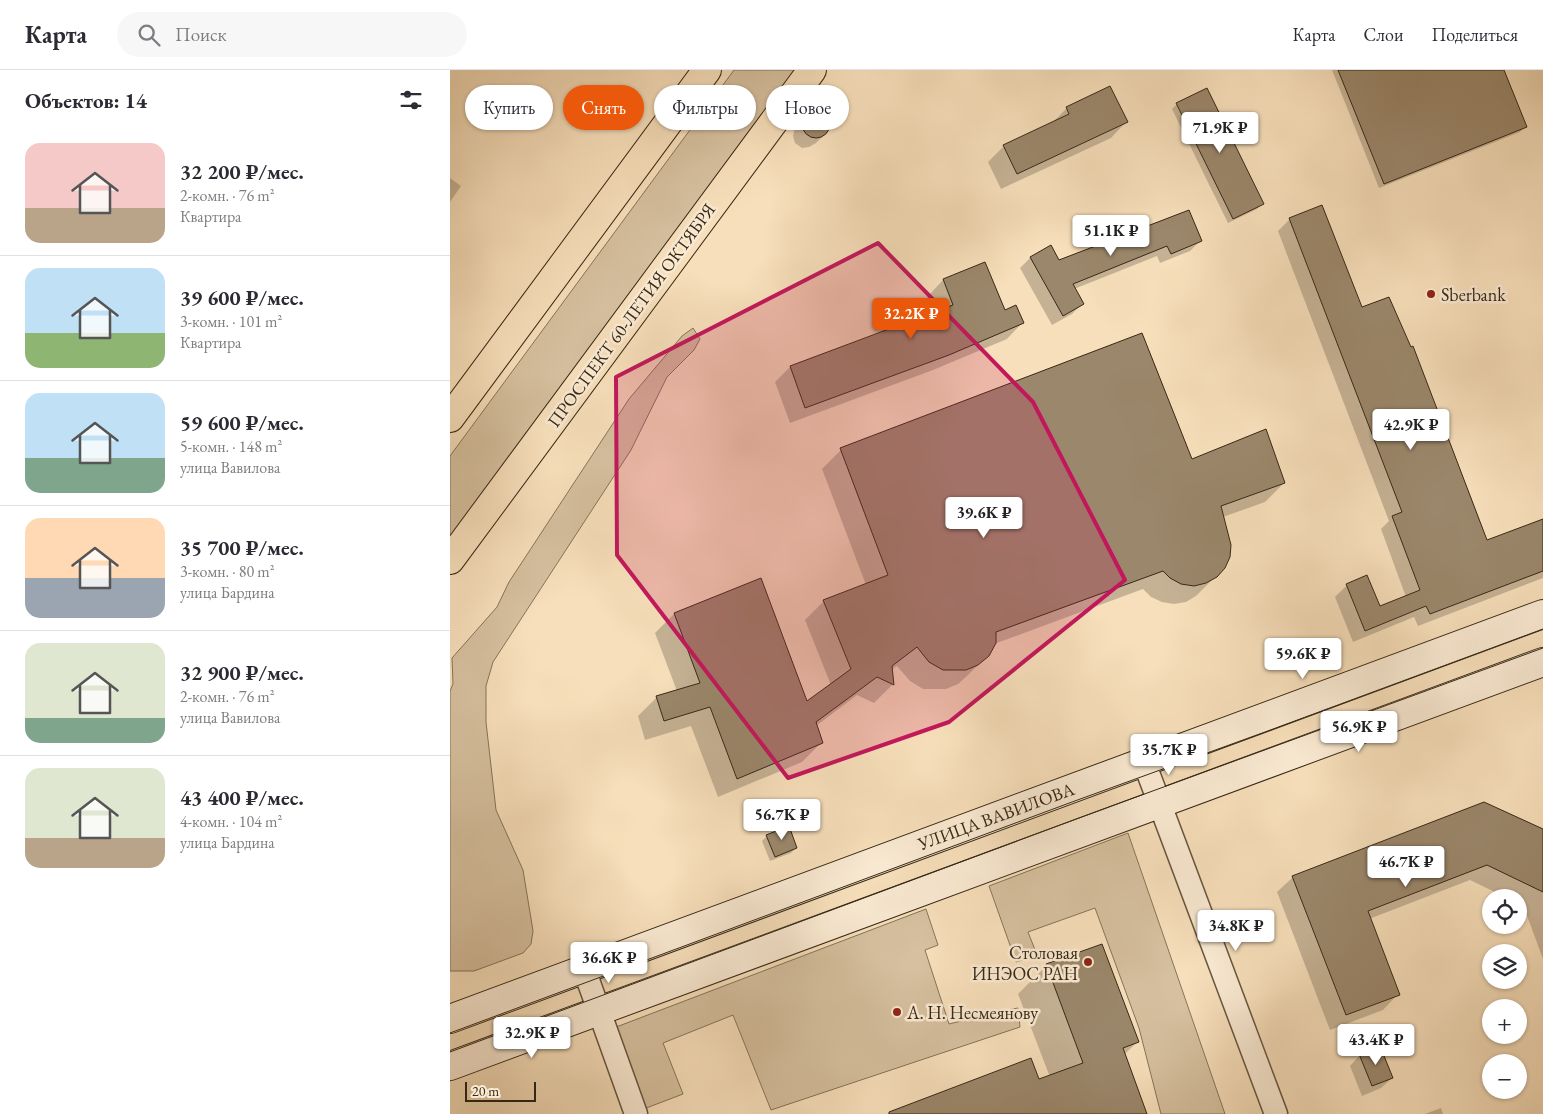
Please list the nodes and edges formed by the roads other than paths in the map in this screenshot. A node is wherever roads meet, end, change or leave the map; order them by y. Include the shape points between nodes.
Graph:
1 (708, 70) edge
2 (812, 70) edge
3 (450, 418) edge
4 (450, 560) edge
5 (1543, 614) edge
6 (1543, 662) edge
7 (1144, 762) junction
8 (1160, 803) junction
9 (584, 969) junction
10 (600, 1011) junction
11 (450, 1019) edge
12 (450, 1066) edge
13 (636, 1114) edge
14 (1276, 1114) edge

1 - 3 main road
2 - 4 main road, ПРОСПЕКТ 60-ЛЕТИЯ ОКТЯБРЯ
5 - 7 main road, УЛИЦА ВАВИЛОВА
6 - 8 main road
7 - 8 street
7 - 9 main road, УЛИЦА ВАВИЛОВА
8 - 10 main road
8 - 14 street
9 - 10 street
9 - 11 main road, УЛИЦА ВАВИЛОВА
10 - 12 main road
10 - 13 street

